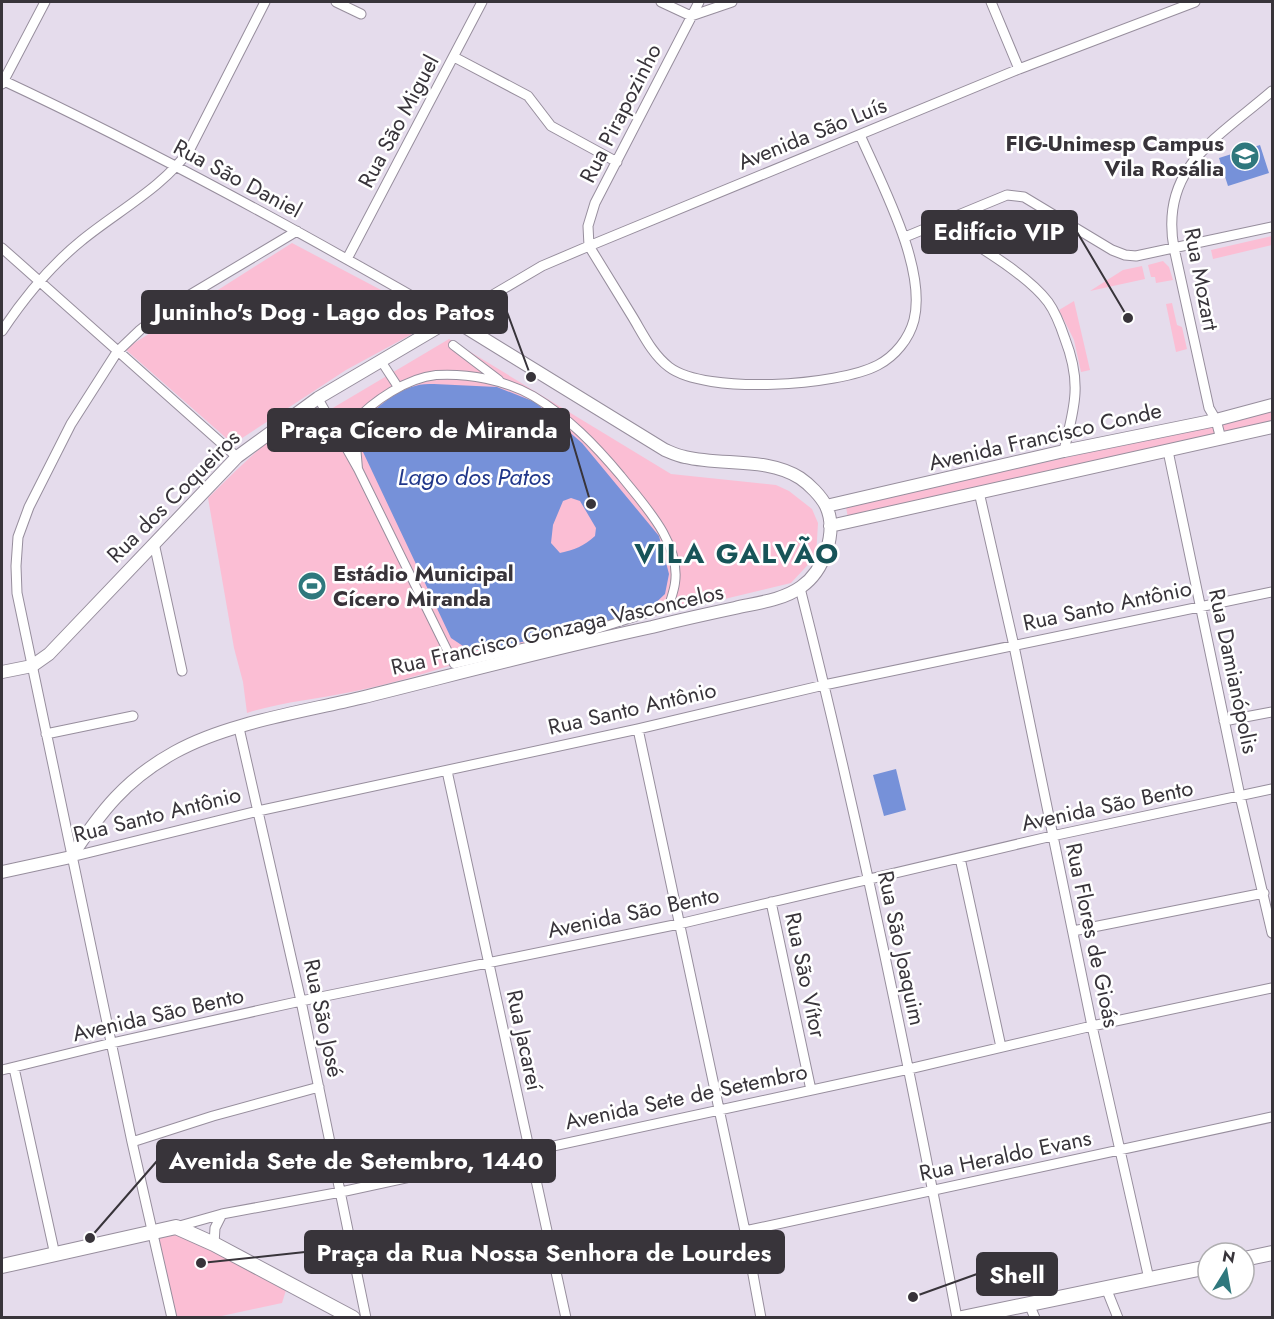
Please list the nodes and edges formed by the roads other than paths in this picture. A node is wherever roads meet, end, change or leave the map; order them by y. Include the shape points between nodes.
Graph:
1 (45, 2) edge
2 (265, 2) edge
3 (336, 2) edge
4 (482, 2) edge
5 (661, 2) edge
6 (699, 2) edge
7 (732, 2) edge
8 (991, 2) edge
9 (1195, 2) edge
10 (361, 14) dead end
11 (691, 16) junction
12 (454, 57) junction
13 (1019, 69) junction
14 (2, 82) edge
15 (1272, 91) edge
16 (860, 135) junction
17 (617, 162) junction
18 (178, 167) junction
19 (942, 223) junction
20 (1272, 227) edge
21 (297, 231) junction
22 (905, 237) junction
23 (589, 246) junction
24 (2, 248) edge
25 (1174, 248) junction
26 (347, 259) junction
27 (39, 281) junction
28 (452, 319) junction
29 (2, 331) edge
30 (453, 345) dead end
31 (117, 352) junction
32 (381, 361) junction
33 (503, 382) junction
34 (398, 387) junction
35 (318, 398) junction
36 (1272, 405) edge
37 (1216, 420) junction
38 (1272, 427) edge
39 (1221, 439) junction
40 (1064, 451) junction
41 (1168, 451) junction
42 (237, 457) junction
43 (358, 469) junction
44 (979, 492) junction
45 (847, 502) junction
46 (826, 506) junction
47 (851, 521) junction
48 (830, 526) junction
49 (154, 543) junction
50 (800, 588) junction
51 (1272, 591) edge
52 (1200, 607) junction
53 (1014, 646) junction
54 (32, 666) junction
55 (182, 671) dead end
56 (2, 672) edge
57 (824, 685) junction
58 (1272, 712) edge
59 (133, 716) dead end
60 (1224, 721) junction
61 (239, 728) junction
62 (638, 729) junction
63 (46, 734) junction
64 (447, 771) junction
65 (1272, 789) edge
66 (1240, 796) junction
67 (258, 812) junction
68 (1052, 836) junction
69 (71, 857) junction
70 (960, 858) junction
71 (2, 872) edge
72 (867, 880) junction
73 (1264, 893) junction
74 (771, 902) junction
75 (679, 924) junction
76 (1073, 931) junction
77 (1272, 933) edge
78 (487, 962) junction
79 (1272, 988) edge
80 (302, 1001) junction
81 (1092, 1026) junction
82 (112, 1043) junction
83 (1001, 1047) junction
84 (14, 1068) junction
85 (909, 1069) junction
86 (2, 1070) edge
87 (319, 1087) junction
88 (811, 1090) junction
89 (719, 1110) junction
90 (1272, 1117) edge
91 (132, 1142) junction
92 (1121, 1150) junction
93 (529, 1151) junction
94 (933, 1191) junction
95 (340, 1192) junction
96 (222, 1214) junction
97 (176, 1227) junction
98 (745, 1231) junction
99 (153, 1233) junction
100 (214, 1244) junction
101 (1272, 1252) edge
102 (55, 1255) junction
103 (1256, 1256) edge
104 (2, 1266) edge
105 (1196, 1269) edge
106 (1149, 1279) junction
107 (1106, 1288) junction
108 (1029, 1304) junction
109 (992, 1315) edge
110 (172, 1317) edge
111 (353, 1317) edge
112 (366, 1317) edge
113 (566, 1317) edge
114 (761, 1317) edge
115 (957, 1317) edge
116 (962, 1317) edge
117 (1035, 1317) edge
118 (1118, 1317) edge

1 - 14 street
2 - 18 street
3 - 10 street
4 - 12 street, Rua São Miguel
5 - 11 street
6 - 11 street, Rua Pirapozinho
7 - 11 street
8 - 13 street
9 - 13 street, Avenida São Luís
11 - 17 street, Rua Pirapozinho
12 - 17 street via 528,96 551,126
12 - 26 street, Rua São Miguel
13 - 16 street, Avenida São Luís
14 - 18 street, Rua São Daniel
15 - 25 street, Rua Mozart via 1189,165 1173,205
16 - 22 street
16 - 23 street, Avenida São Luís
17 - 23 street, Rua Pirapozinho via 595,203 588,226
18 - 21 street, Rua São Daniel
18 - 27 street via 80,241
19 - 22 street
19 - 25 street via 1007,195 1016,195 1125,255
19 - 40 street via 1024,278 1050,304 1072,356 1074,374 1073,407
20 - 25 street
21 - 26 street, Rua São Daniel
21 - 31 street via 168,308
22 - 23 street via 916,308 914,322 895,354 856,373 757,385 709,381 670,368 655,353
23 - 28 street, Avenida São Luís via 542,266
24 - 27 street
25 - 37 street, Rua Mozart via 1209,408
26 - 28 street, Rua São Daniel
27 - 29 street
27 - 31 street
28 - 32 street, Rua dos Coqueiros
28 - 46 street, Rua Francisco Gonzaga Vasconcelos via 665,450 685,457 782,470 801,479
30 - 33 street
31 - 42 street
31 - 54 street via 71,424 18,537 17,593
32 - 34 street
32 - 35 street, Rua dos Coqueiros
33 - 34 street via 434,375
33 - 43 street via 533,396 586,436 638,497 660,527 673,556 675,582 669,606 578,635 454,664
34 - 43 street via 354,422
35 - 42 street, Rua dos Coqueiros
35 - 43 street
36 - 37 street, Avenida Francisco Conde
37 - 39 street, Rua Mozart
37 - 40 street, Avenida Francisco Conde
38 - 39 street, Avenida Francisco Conde
39 - 41 street, Avenida Francisco Conde
40 - 45 street, Avenida Francisco Conde
41 - 44 street, Avenida Francisco Conde
41 - 52 street, Rua Damianópolis
42 - 49 street, Rua dos Coqueiros
44 - 47 street, Avenida Francisco Conde
44 - 53 street, Rua Flores de Gioás
45 - 46 street, Avenida Francisco Conde
45 - 47 street via 844,513
46 - 48 street, Rua Francisco Gonzaga Vasconcelos
47 - 48 street, Avenida Francisco Conde
48 - 50 street, Rua Francisco Gonzaga Vasconcelos via 821,565
49 - 54 street, Rua dos Coqueiros via 49,654
49 - 55 street
50 - 57 street, Rua São Joaquim
50 - 61 street, Rua Francisco Gonzaga Vasconcelos via 769,601 567,646
51 - 52 street, Rua Santo Antônio
52 - 53 street, Rua Santo Antônio
52 - 60 street, Rua Damianópolis
53 - 57 street, Rua Santo Antônio
53 - 68 street, Rua Flores de Gioás
54 - 56 street
54 - 63 street
57 - 62 street, Rua Santo Antônio
57 - 72 street, Rua São Joaquim
58 - 60 street
59 - 63 street
60 - 66 street, Rua Damianópolis
61 - 67 street, Rua São José
61 - 69 street, Rua Francisco Gonzaga Vasconcelos via 176,751 147,769 99,815
62 - 64 street, Rua Santo Antônio
62 - 75 street
63 - 69 street
64 - 67 street, Rua Santo Antônio
64 - 78 street, Rua Jacareí
65 - 66 street, Avenida São Bento
66 - 68 street, Avenida São Bento
66 - 73 street, Rua Damianópolis
67 - 69 street, Rua Santo Antônio
67 - 80 street, Rua São José
68 - 70 street, Avenida São Bento
68 - 76 street, Rua Flores de Gioás
69 - 71 street, Rua Santo Antônio
69 - 82 street
70 - 72 street, Avenida São Bento
70 - 83 street
72 - 74 street, Avenida São Bento
72 - 85 street, Rua São Joaquim
73 - 76 street
73 - 77 street, Rua Damianópolis
74 - 75 street, Avenida São Bento
74 - 88 street, Rua São Vítor
75 - 78 street, Avenida São Bento
75 - 89 street
76 - 81 street, Rua Flores de Gioás
78 - 80 street, Avenida São Bento
78 - 93 street, Rua Jacareí
79 - 81 street, Avenida Sete de Setembro
80 - 82 street, Avenida São Bento
80 - 87 street, Rua São José
81 - 83 street, Avenida Sete de Setembro
81 - 92 street, Rua Flores de Gioás
82 - 84 street, Avenida São Bento
82 - 91 street
83 - 85 street, Avenida Sete de Setembro
84 - 86 street, Avenida São Bento
84 - 102 street
85 - 88 street, Avenida Sete de Setembro
85 - 94 street, Rua São Joaquim
87 - 91 street
87 - 95 street, Rua São José
88 - 89 street, Avenida Sete de Setembro
89 - 93 street, Avenida Sete de Setembro
89 - 98 street
90 - 92 street, Rua Heraldo Evans
91 - 99 street
92 - 94 street, Rua Heraldo Evans
92 - 106 street, Rua Flores de Gioás
93 - 95 street, Avenida Sete de Setembro
93 - 113 street, Rua Jacareí
94 - 98 street, Rua Heraldo Evans
94 - 115 street, Rua São Joaquim
95 - 96 street, Avenida Sete de Setembro
95 - 112 street, Rua São José
96 - 97 street, Avenida Sete de Setembro
96 - 100 street via 215,1228
97 - 99 main road, Avenida Sete de Setembro
97 - 100 main road
98 - 114 street
99 - 102 main road, Avenida Sete de Setembro
99 - 110 street
100 - 111 main road
101 - 103 main road
102 - 104 main road, Avenida Sete de Setembro
105 - 106 main road
106 - 107 main road
107 - 108 main road
107 - 118 street
108 - 109 main road
108 - 117 street
109 - 116 main road

